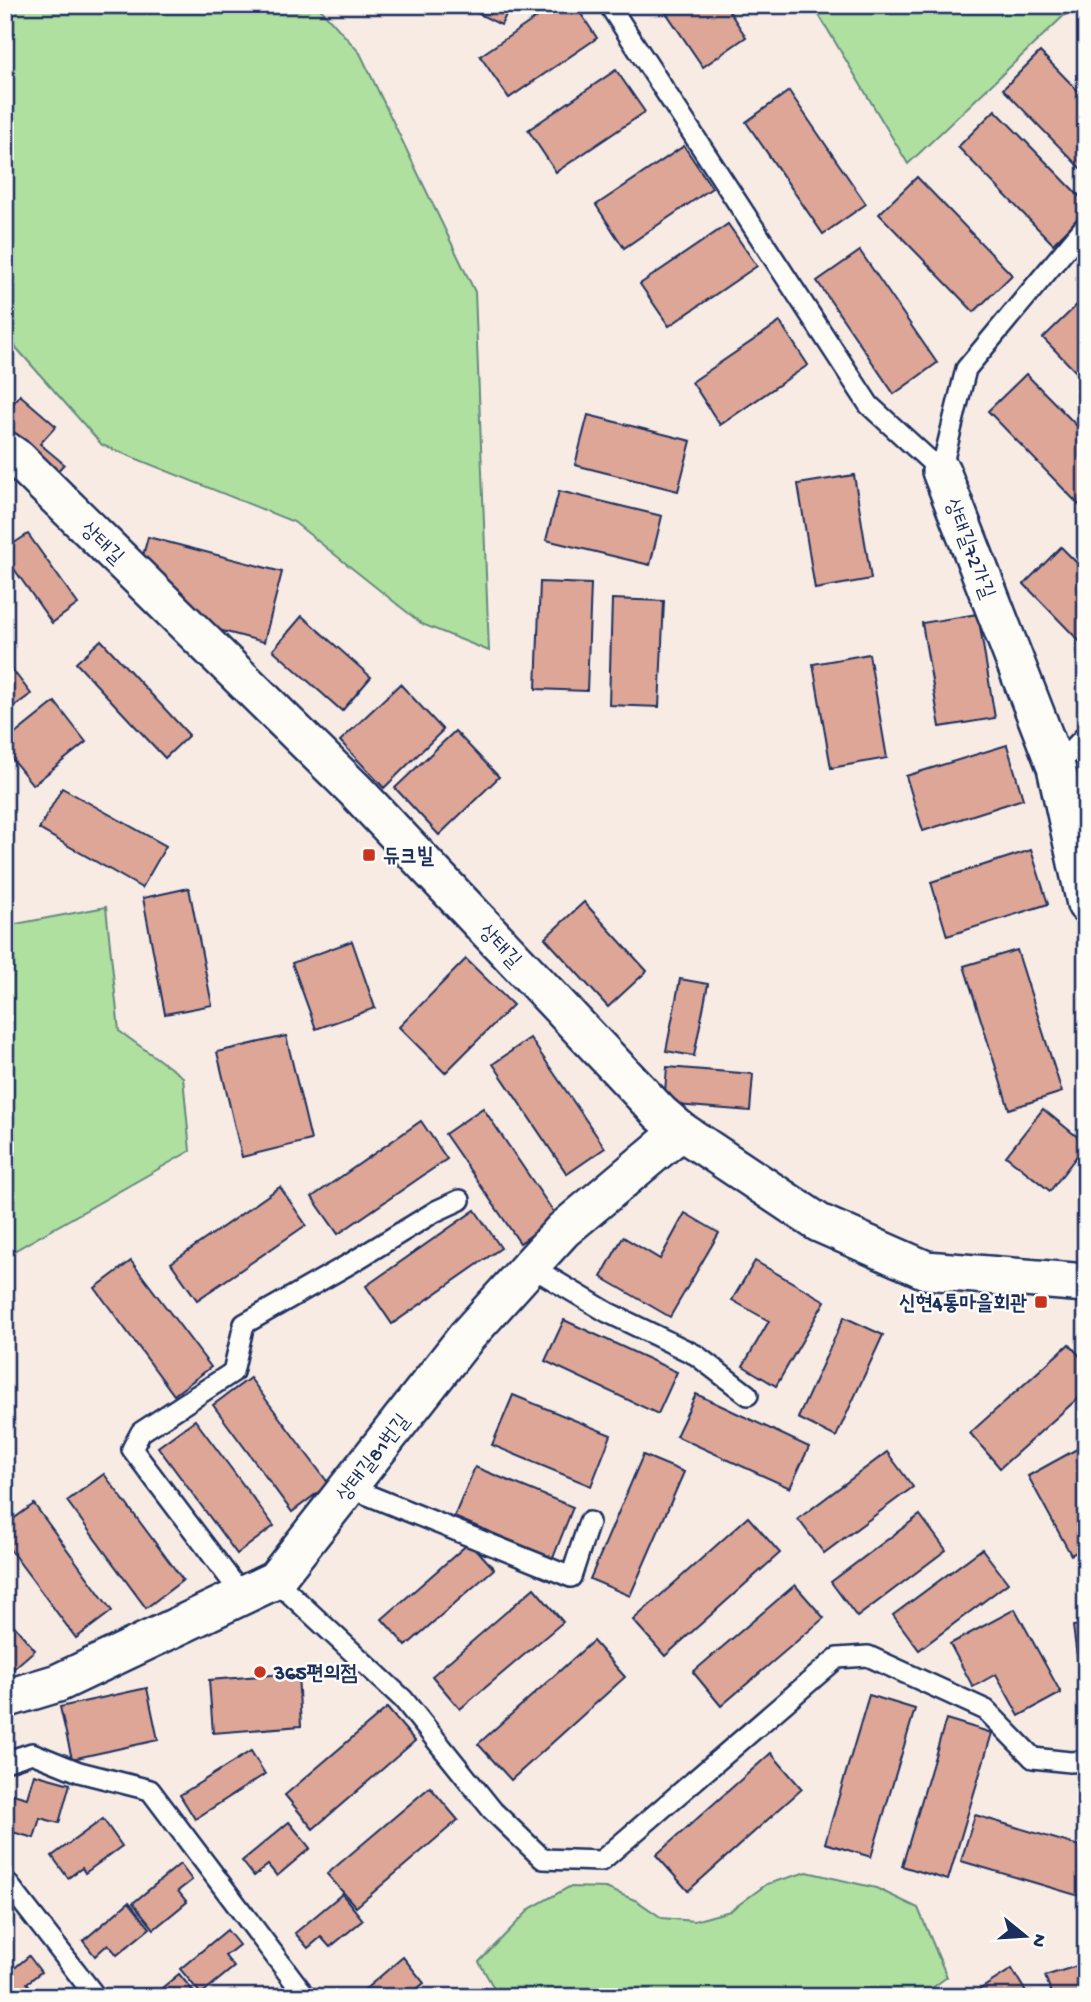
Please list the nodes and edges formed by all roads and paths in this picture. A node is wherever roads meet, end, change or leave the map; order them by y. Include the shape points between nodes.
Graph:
1 (609, 5) edge
2 (1086, 225) edge
3 (10, 459) edge
4 (941, 471) junction
5 (1086, 735) edge
6 (1056, 768) junction
7 (1086, 904) edge
8 (681, 1131) junction
9 (460, 1200) dead end
10 (530, 1266) junction
11 (1086, 1283) edge
12 (748, 1395) dead end
13 (348, 1487) junction
14 (589, 1522) dead end
15 (259, 1588) junction
16 (5, 1699) edge
17 (1086, 1761) edge
18 (5, 1762) edge
19 (5, 1880) edge
20 (96, 1997) edge
21 (306, 1997) edge

1 - 4 lane via 869,405
2 - 4 lane, 상태길72가길 via 967,369
3 - 8 street, 상태길 via 355,790
4 - 6 street, 상태길72가길
5 - 6 lane
6 - 7 street, 상태길72가길
8 - 10 street, 상태길81번길 via 563,1230
8 - 11 street, 상태길 via 819,1223 926,1270
9 - 15 lane via 244,1324 233,1372 141,1432 132,1449
10 - 12 lane via 607,1312 696,1355
10 - 13 street, 상태길81번길 via 467,1336
13 - 14 lane via 571,1577
13 - 15 street, 상태길81번길
15 - 16 street, 상태길81번길 via 58,1683
15 - 17 lane via 403,1699 494,1811 543,1859 601,1861 837,1658 868,1656 986,1710 1033,1758
18 - 21 lane via 32,1753 79,1772 150,1790
19 - 20 lane

